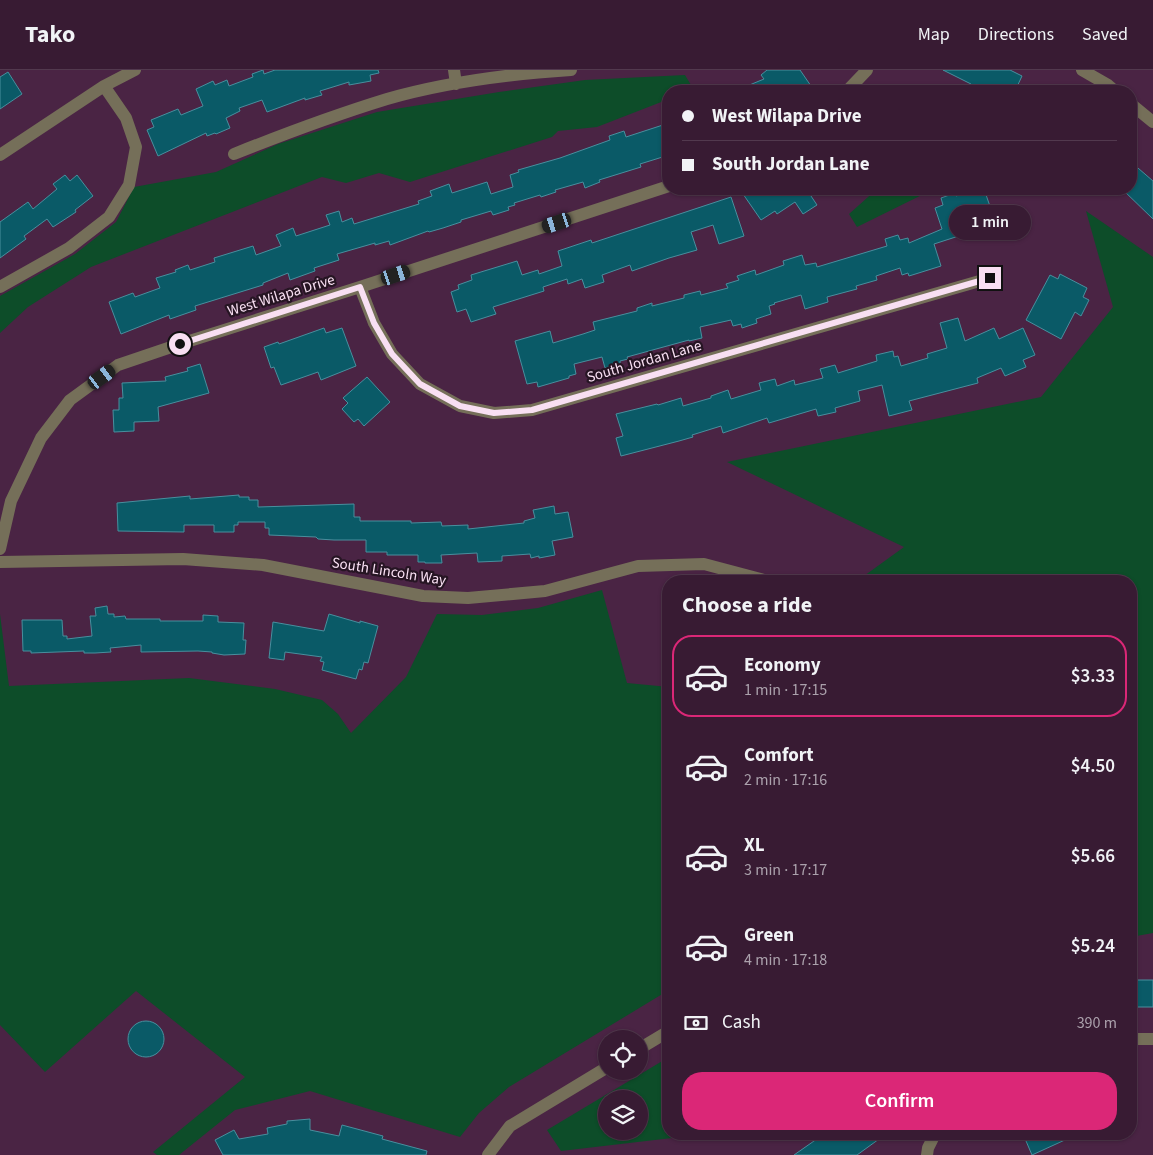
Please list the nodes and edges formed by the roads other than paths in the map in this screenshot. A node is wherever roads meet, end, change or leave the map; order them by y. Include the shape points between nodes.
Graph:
1 (454, 70) edge
2 (571, 70) edge
3 (868, 70) edge
4 (1082, 70) edge
5 (129, 71) edge
6 (456, 84) junction
7 (853, 85) edge
8 (1108, 85) edge
9 (104, 86) junction
10 (1137, 109) edge
11 (1153, 122) edge
12 (234, 154) dead end
13 (0, 155) edge
14 (662, 188) edge
15 (990, 278) dead end
16 (0, 287) edge
17 (360, 287) junction
18 (0, 549) edge
19 (0, 562) edge
20 (745, 575) edge
21 (662, 1035) edge
22 (1153, 1039) edge
23 (1137, 1040) edge
24 (648, 1044) edge
25 (598, 1073) edge
26 (932, 1140) edge
27 (488, 1155) edge
28 (927, 1155) edge

1 - 6 street
2 - 6 street
3 - 7 street
4 - 8 street
5 - 9 street
6 - 12 street via 389,99
9 - 13 street
9 - 16 street via 126,118 136,147 129,185 108,217 69,248
10 - 11 street
14 - 17 street, West Wilapa Drive
15 - 17 street, South Jordan Lane via 532,410 494,413 460,406 420,384 392,354 374,323
17 - 18 street, West Wilapa Drive via 118,366 70,400 41,438 11,501
19 - 20 street, South Lincoln Way via 183,559 254,564 423,596 468,598 545,591 638,566 704,564
21 - 24 street
22 - 23 street
25 - 27 street via 510,1126
26 - 28 street

